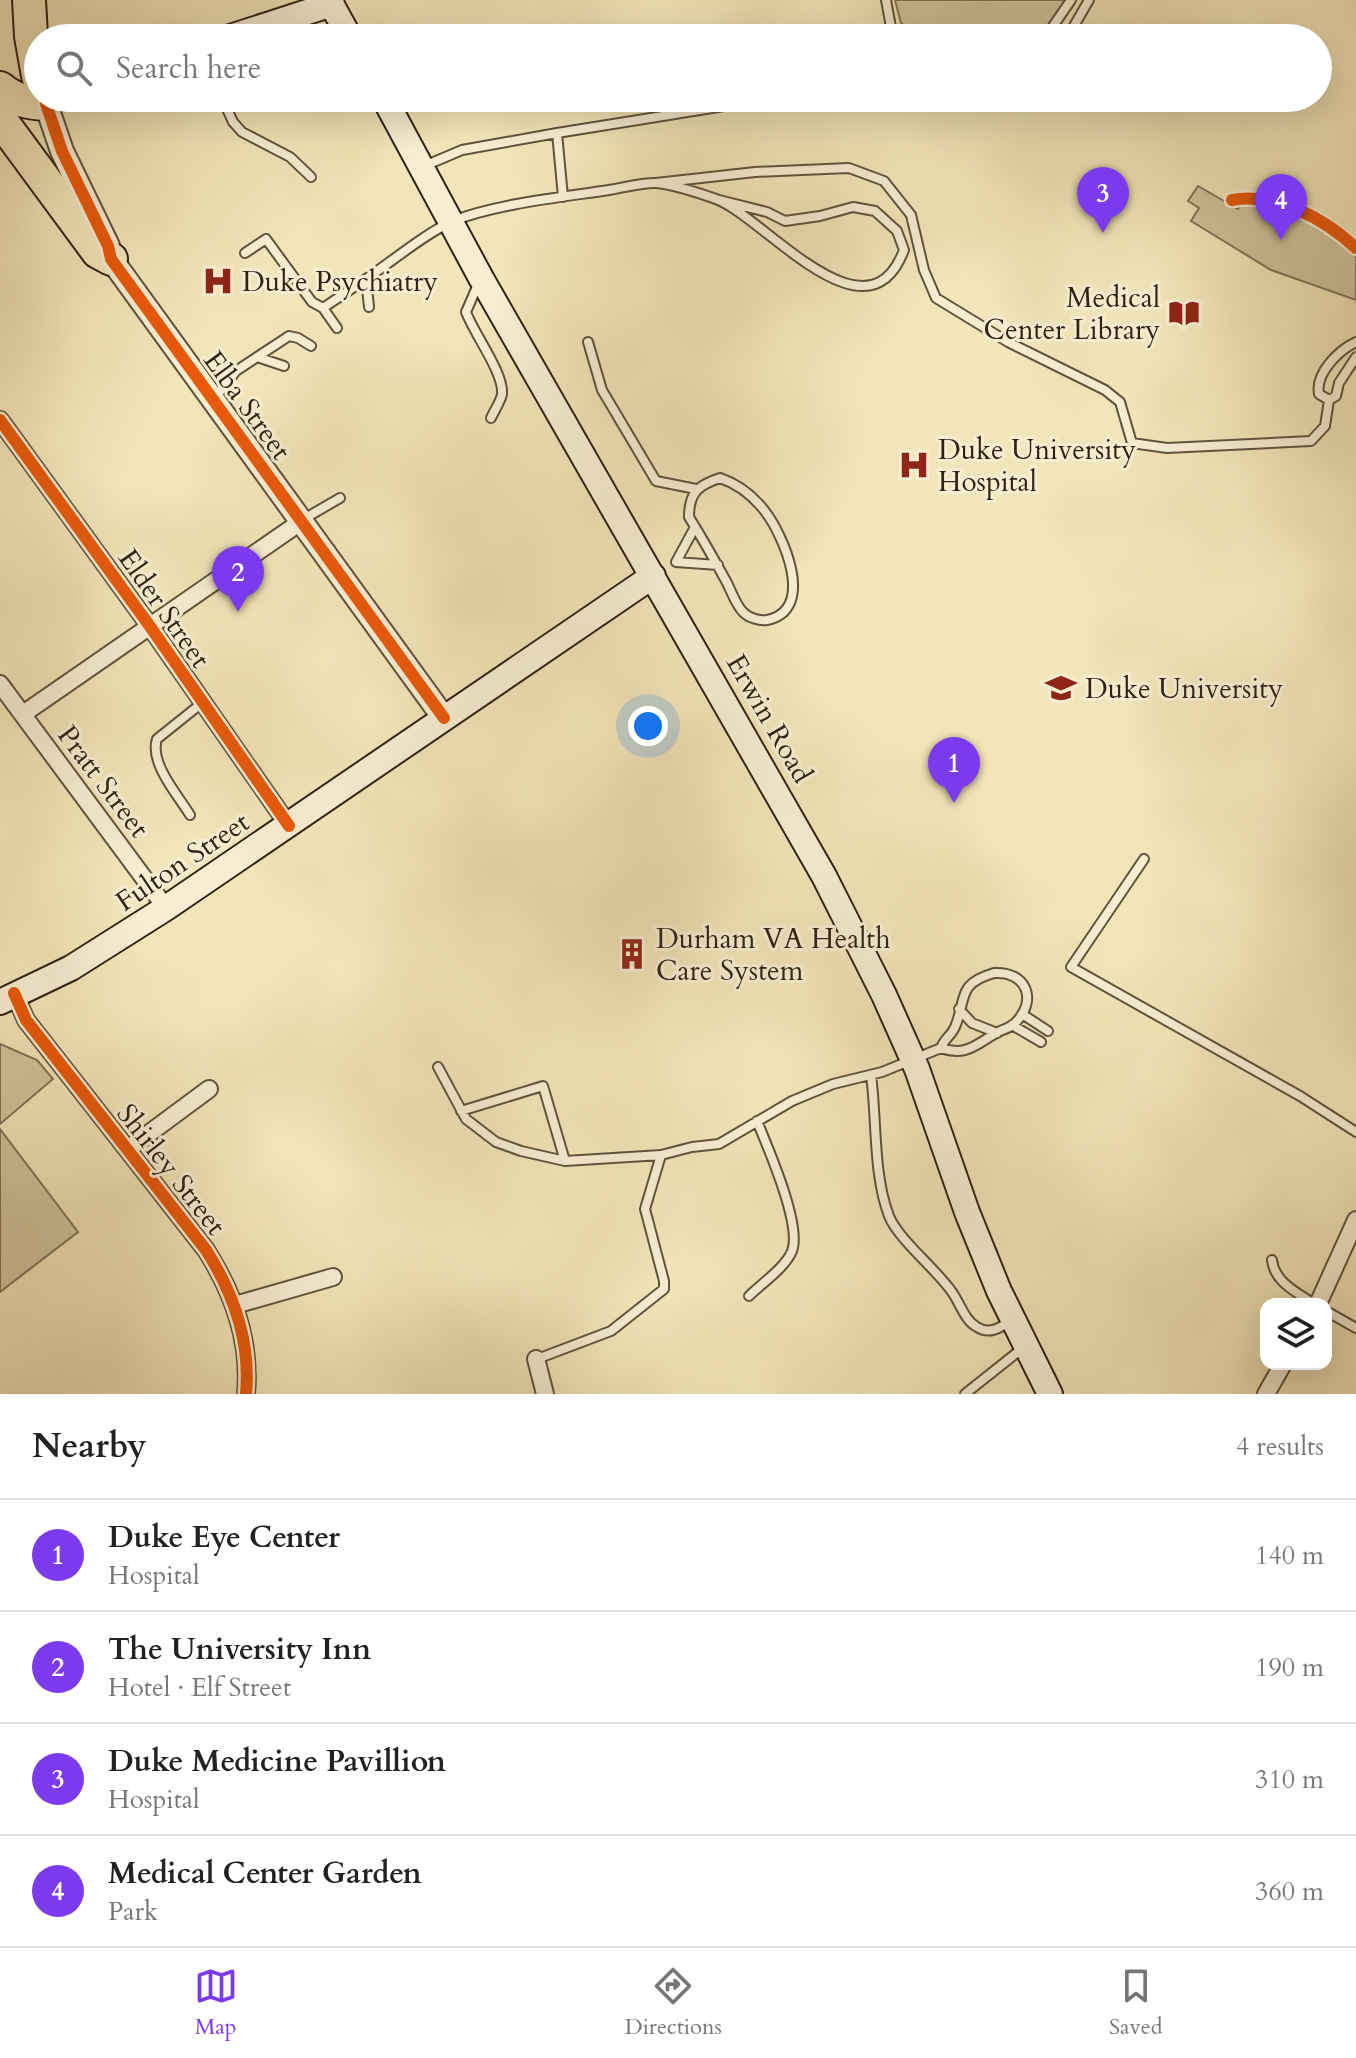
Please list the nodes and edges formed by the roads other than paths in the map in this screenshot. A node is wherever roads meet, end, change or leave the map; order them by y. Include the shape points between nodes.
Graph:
1 (886, 0) edge
2 (1071, 0) edge
3 (1089, 0) edge
4 (336, 1) edge
5 (30, 3) edge
6 (34, 24) edge
7 (38, 24) edge
8 (268, 24) edge
9 (345, 24) edge
10 (890, 24) edge
11 (1055, 24) edge
12 (1075, 24) edge
13 (0, 88) edge
14 (24, 102) edge
15 (52, 112) edge
16 (228, 112) edge
17 (392, 112) edge
18 (688, 112) edge
19 (0, 119) edge
20 (557, 133) junction
21 (421, 167) junction
22 (311, 177) dead end
23 (656, 183) junction
24 (563, 197) junction
25 (719, 200) junction
26 (451, 222) junction
27 (245, 253) dead end
28 (111, 259) junction
29 (481, 278) junction
30 (366, 279) junction
31 (369, 307) dead end
32 (323, 308) junction
33 (337, 328) dead end
34 (588, 342) dead end
35 (1356, 342) edge
36 (311, 346) dead end
37 (257, 357) junction
38 (1356, 357) edge
39 (284, 366) dead end
40 (214, 399) junction
41 (1329, 400) junction
42 (491, 418) dead end
43 (0, 420) edge
44 (696, 489) junction
45 (340, 498) dead end
46 (302, 521) junction
47 (695, 527) junction
48 (676, 562) junction
49 (718, 565) junction
50 (653, 576) junction
51 (149, 625) junction
52 (0, 684) edge
53 (202, 703) junction
54 (23, 714) junction
55 (444, 718) junction
56 (190, 815) dead end
57 (289, 826) junction
58 (1144, 859) dead end
59 (166, 908) junction
60 (5, 997) edge
61 (959, 1009) junction
62 (1022, 1014) junction
63 (1012, 1025) junction
64 (1048, 1031) dead end
65 (997, 1033) junction
66 (1041, 1042) dead end
67 (941, 1048) junction
68 (913, 1059) junction
69 (438, 1067) dead end
70 (871, 1075) junction
71 (209, 1089) dead end
72 (461, 1111) junction
73 (757, 1121) junction
74 (1356, 1132) edge
75 (128, 1149) junction
76 (661, 1155) junction
77 (565, 1161) junction
78 (1356, 1220) edge
79 (1272, 1260) dead end
80 (333, 1277) dead end
81 (749, 1296) dead end
82 (1306, 1298) edge
83 (1319, 1298) edge
84 (235, 1305) junction
85 (1332, 1314) edge
86 (1012, 1320) junction
87 (1356, 1328) edge
88 (1025, 1346) junction
89 (536, 1359) joint
90 (1280, 1370) edge
91 (246, 1394) edge
92 (545, 1394) edge
93 (965, 1394) edge
94 (1050, 1394) edge
95 (1266, 1394) edge

1 - 10 lane
2 - 11 lane
3 - 12 lane
4 - 8 main road
4 - 9 main road
5 - 6 highway
5 - 7 highway
13 - 14 highway
15 - 28 street, Elba Street via 62,151
16 - 22 lane via 242,132 290,157
17 - 21 main road, Erwin Road
18 - 20 lane
19 - 28 highway via 90,242
20 - 21 lane via 462,150
20 - 24 lane
21 - 26 main road, Erwin Road
23 - 24 lane
23 - 25 lane
23 - 41 lane via 849,168 884,181 911,215 936,298 1008,342 1105,390 1120,402 1132,443 1167,448 1311,441 1325,426
24 - 26 lane
25 - 25 lane via 823,274 859,286 883,281 898,267 904,250 897,231 875,211 853,207 785,221
26 - 29 main road, Erwin Road
26 - 30 lane
27 - 32 lane via 266,239 312,302
28 - 40 street, Elba Street
29 - 42 lane via 466,312 499,376 502,394
29 - 50 main road, Erwin Road
30 - 31 lane
30 - 32 lane
32 - 33 lane
34 - 44 lane via 602,390 656,481
35 - 41 lane via 1336,354 1319,382 1319,394
36 - 37 lane via 289,336
37 - 39 lane
37 - 40 lane via 236,371
38 - 41 lane
40 - 46 street, Elba Street
43 - 51 street, Elder Street
44 - 47 lane via 689,503
44 - 49 lane via 720,478 736,484 764,509 788,554 789,604 778,617 762,621 744,614
45 - 46 lane
46 - 51 street
46 - 55 street, Elba Street
47 - 48 lane
47 - 49 lane
48 - 49 lane
48 - 50 lane
50 - 55 main road, Fulton Street
50 - 68 main road, Erwin Road via 818,865
51 - 53 street, Elder Street
51 - 54 street
52 - 54 street, Pratt Street
53 - 56 lane via 157,739 154,748
53 - 57 street, Elder Street
54 - 59 street, Pratt Street
55 - 57 main road, Fulton Street
57 - 59 main road, Fulton Street
58 - 74 lane via 1071,967
59 - 60 main road, Fulton Street via 71,968
60 - 75 street, Shirley Street
61 - 62 lane via 972,984 1005,973 1023,982 1027,996
61 - 65 lane via 972,1023
61 - 67 lane via 955,1028
62 - 63 lane
62 - 64 lane
63 - 65 lane
63 - 66 lane
65 - 67 lane via 956,1053
67 - 68 lane
68 - 70 lane
68 - 86 main road, Erwin Road
69 - 72 lane
70 - 73 lane via 815,1091
70 - 86 lane via 880,1180 890,1218 943,1278 970,1322 980,1330 995,1331
71 - 75 street
72 - 77 lane via 496,1142
72 - 77 lane via 543,1086
73 - 76 lane via 719,1144
73 - 81 lane via 795,1236 786,1261
75 - 84 street, Shirley Street via 206,1250
76 - 77 lane
76 - 89 lane via 645,1209 664,1289 611,1331
78 - 83 street
79 - 82 lane via 1288,1287
80 - 84 street
84 - 91 street, Shirley Street via 245,1347
85 - 87 lane
86 - 88 main road, Erwin Road
88 - 93 lane
88 - 94 main road, Erwin Road
89 - 92 street
90 - 95 street

